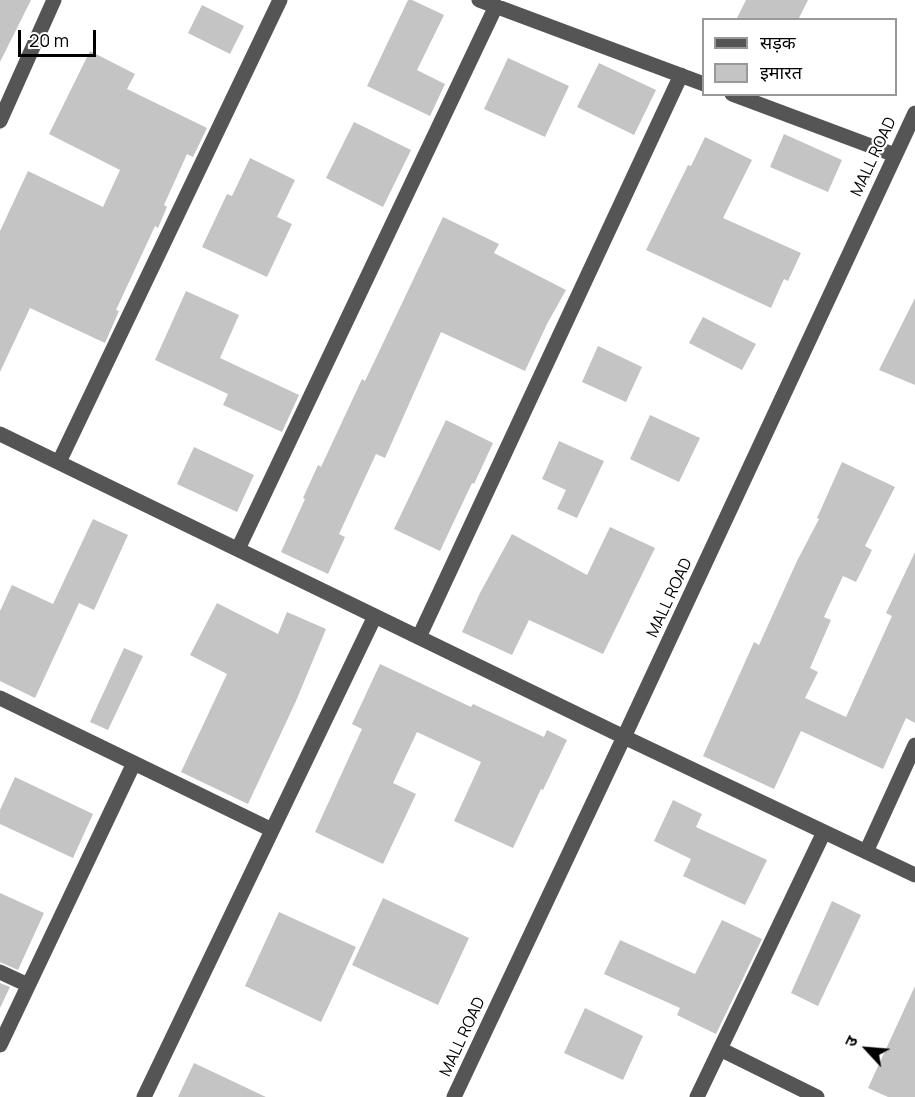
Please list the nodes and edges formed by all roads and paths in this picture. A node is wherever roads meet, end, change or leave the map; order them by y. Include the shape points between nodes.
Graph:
1 (54, 0) edge
2 (280, 0) edge
3 (479, 0) edge
4 (496, 6) junction
5 (681, 75) junction
6 (702, 83) edge
7 (737, 96) edge
8 (915, 112) edge
9 (0, 121) edge
10 (895, 155) junction
11 (0, 434) edge
12 (59, 462) junction
13 (238, 549) junction
14 (375, 616) junction
15 (419, 637) junction
16 (0, 698) edge
17 (624, 737) junction
18 (915, 745) edge
19 (134, 763) junction
20 (272, 830) junction
21 (824, 832) junction
22 (866, 852) junction
23 (915, 875) edge
24 (0, 972) edge
25 (28, 985) junction
26 (0, 1045) edge
27 (720, 1049) junction
28 (144, 1097) edge
29 (454, 1097) edge
30 (697, 1097) edge
31 (817, 1097) edge

1 - 9 street
2 - 12 street
3 - 4 street
4 - 5 street
4 - 13 street
5 - 6 street
5 - 15 street
7 - 10 street
8 - 10 street, MALL ROAD
10 - 17 street, MALL ROAD
11 - 12 street
12 - 13 street
13 - 14 street
14 - 15 street
14 - 20 street
15 - 17 street
16 - 19 street
17 - 21 street
17 - 29 street, MALL ROAD
18 - 22 street
19 - 20 street
19 - 25 street
20 - 28 street
21 - 22 street
21 - 27 street
22 - 23 street
24 - 25 street
25 - 26 street
27 - 30 street
27 - 31 street

